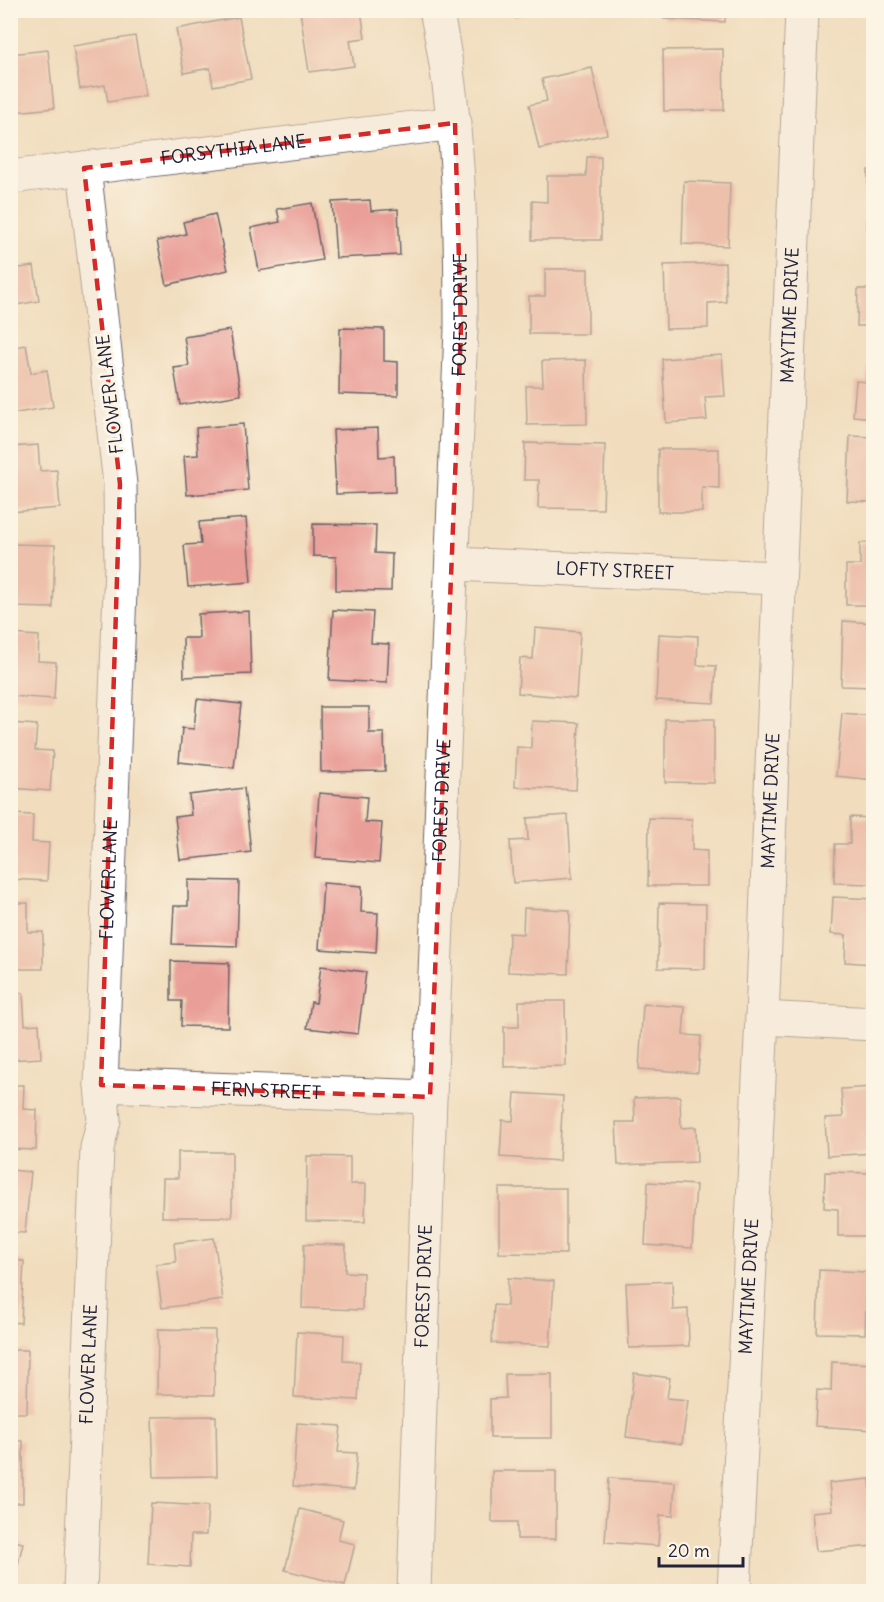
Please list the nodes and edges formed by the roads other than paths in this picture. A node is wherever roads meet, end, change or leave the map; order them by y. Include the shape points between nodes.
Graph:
1 (436, 10) edge
2 (802, 10) edge
3 (455, 123) junction
4 (84, 168) junction
5 (10, 177) edge
6 (453, 564) junction
7 (778, 578) junction
8 (762, 1018) junction
9 (873, 1024) edge
10 (101, 1085) junction
11 (430, 1097) junction
12 (80, 1592) edge
13 (414, 1592) edge
14 (734, 1592) edge

1 - 3 street, FOREST DRIVE
2 - 7 street, MAYTIME DRIVE
3 - 4 street, FORSYTHIA LANE
3 - 6 street, FOREST DRIVE via 461,204 461,328
4 - 5 street, FORSYTHIA LANE
4 - 10 street, FLOWER LANE via 120,484 121,565
6 - 7 street, LOFTY STREET
6 - 11 street, FOREST DRIVE
7 - 8 street, MAYTIME DRIVE
8 - 9 street
8 - 14 street, MAYTIME DRIVE
10 - 11 street, FERN STREET
10 - 12 street, FLOWER LANE via 104,1119 98,1148
11 - 13 street, FOREST DRIVE

